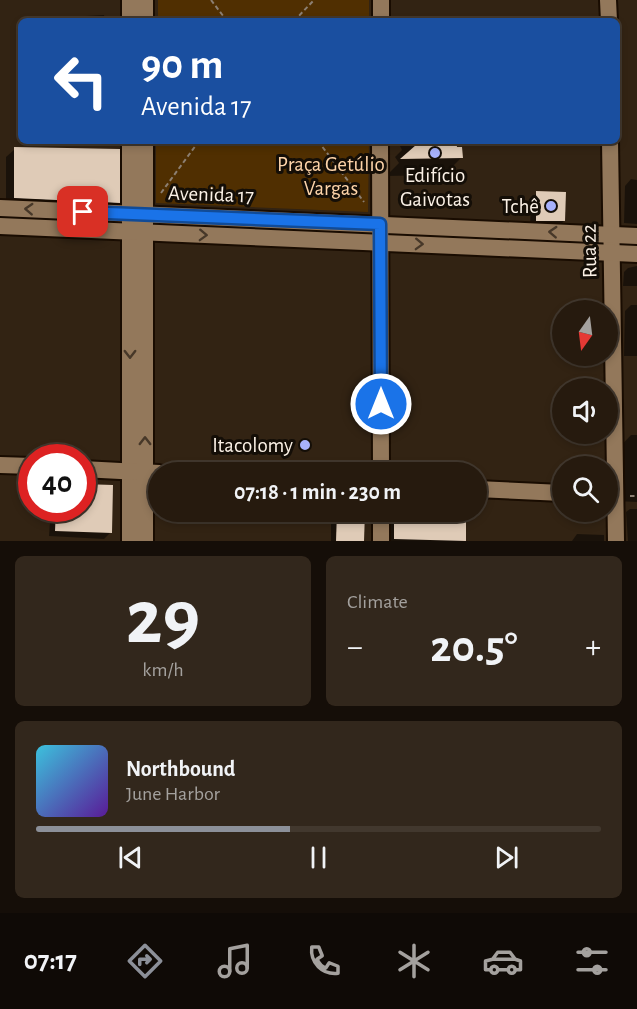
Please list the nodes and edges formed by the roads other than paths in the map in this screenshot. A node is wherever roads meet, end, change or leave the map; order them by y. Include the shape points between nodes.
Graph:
1 (130, 0) edge
2 (145, 0) edge
3 (381, 0) edge
4 (608, 0) edge
5 (130, 18) edge
6 (145, 18) edge
7 (381, 18) edge
8 (609, 18) edge
9 (130, 144) edge
10 (145, 144) edge
11 (380, 144) edge
12 (610, 144) edge
13 (0, 208) edge
14 (137, 214) junction
15 (269, 219) junction
16 (380, 224) junction
17 (0, 226) edge
18 (137, 232) junction
19 (611, 235) junction
20 (637, 236) edge
21 (269, 238) junction
22 (380, 243) junction
23 (612, 252) junction
24 (637, 254) edge
25 (611, 456) edge
26 (381, 462) edge
27 (0, 465) edge
28 (18, 466) edge
29 (96, 470) edge
30 (144, 472) edge
31 (487, 489) edge
32 (552, 492) edge
33 (381, 522) edge
34 (614, 522) edge
35 (130, 541) edge
36 (145, 541) edge
37 (381, 541) edge
38 (616, 541) edge

1 - 5 street
2 - 6 street
3 - 7 street
4 - 8 street
9 - 14 street
10 - 14 street
11 - 16 street
12 - 19 street, Rua 22
14 -> 13 street, Avenida 17
14 - 15 street, Avenida 17
14 - 18 street
15 - 16 street, Avenida 17
15 - 21 street
19 -> 16 street, Avenida 17
16 - 22 street
17 - 18 street, Avenida 17
18 -> 21 street, Avenida 17
18 - 30 street via 137,404
19 - 20 street, Avenida 17
19 - 23 street, Rua 22
21 - 22 street, Avenida 17
22 -> 23 street, Avenida 17
22 - 26 street
23 - 24 street, Avenida 17
23 - 25 street, Rua 22
27 - 28 street
29 - 30 street
30 - 35 street
30 - 36 street
31 - 32 street
33 - 37 street
34 - 38 street, Rua 22

